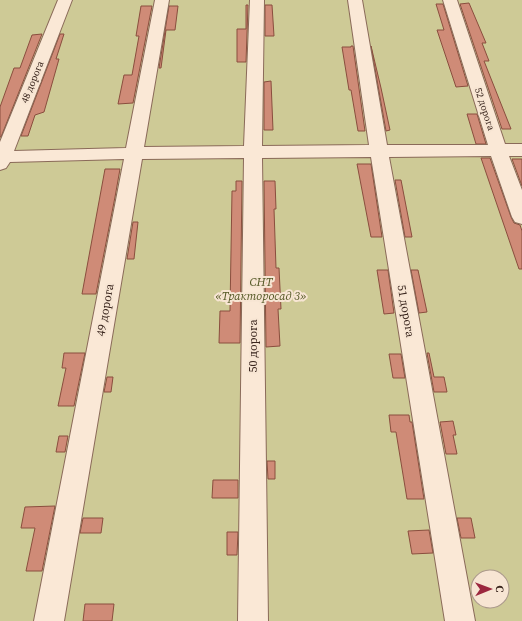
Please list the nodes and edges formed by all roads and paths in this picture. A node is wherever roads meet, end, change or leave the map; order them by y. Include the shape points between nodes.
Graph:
1 (65, 0) edge
2 (162, 0) edge
3 (257, 0) edge
4 (355, 0) edge
5 (450, 0) edge
6 (498, 149) junction
7 (522, 150) edge
8 (379, 151) junction
9 (253, 152) junction
10 (134, 153) junction
11 (1, 159) edge
12 (522, 217) edge
13 (48, 621) edge
14 (253, 621) edge
15 (460, 621) edge

1 - 11 street, 48 дорога
2 - 10 street, 49 дорога
3 - 9 street, 50 дорога
4 - 8 street, 51 дорога
5 - 6 street, 52 дорога
6 - 7 street
6 - 8 street
6 - 12 street, 52 дорога
8 - 9 street
8 - 15 street, 51 дорога
9 - 10 street
9 - 14 street, 50 дорога
10 - 11 street
10 - 13 street, 49 дорога

